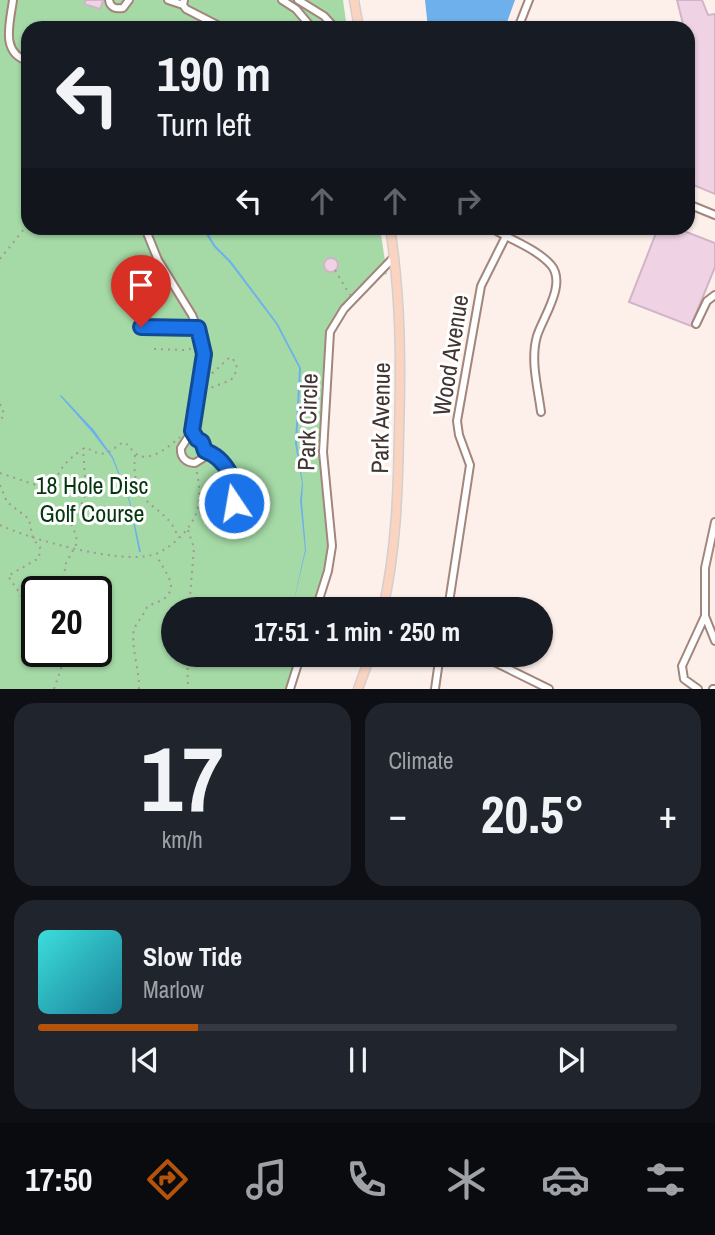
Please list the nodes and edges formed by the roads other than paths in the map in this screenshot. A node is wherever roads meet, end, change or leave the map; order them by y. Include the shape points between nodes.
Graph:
1 (13, 0) edge
2 (109, 0) edge
3 (129, 0) edge
4 (168, 0) edge
5 (282, 0) edge
6 (298, 0) edge
7 (354, 0) edge
8 (529, 0) edge
9 (184, 2) edge
10 (209, 21) edge
11 (306, 21) edge
12 (328, 21) edge
13 (358, 21) edge
14 (521, 21) edge
15 (21, 58) edge
16 (695, 207) edge
17 (715, 215) edge
18 (148, 235) edge
19 (391, 235) edge
20 (506, 236) joint
21 (394, 257) junction
22 (715, 295) edge
23 (696, 324) dead end
24 (141, 327) dead end
25 (198, 328) junction
26 (541, 412) dead end
27 (192, 431) junction
28 (205, 451) junction
29 (229, 508) dead end
30 (715, 522) edge
31 (320, 597) edge
32 (386, 597) edge
33 (450, 597) edge
34 (705, 616) junction
35 (715, 641) edge
36 (297, 667) edge
37 (366, 667) edge
38 (438, 667) edge
39 (504, 667) edge
40 (290, 689) edge
41 (358, 689) edge
42 (435, 689) edge
43 (549, 689) edge
44 (698, 689) edge

1 - 15 street via 9,46
2 - 3 street via 117,9
4 - 9 street
5 - 11 street
6 - 12 street
7 - 13 main road
8 - 14 street
9 - 10 street via 186,9
16 - 17 street
18 - 25 street
19 - 21 main road, Park Avenue
20 - 26 street via 549,264 556,274 535,344
20 - 33 street, Wood Avenue via 481,286 457,421 470,465
21 - 31 street, Park Circle via 344,309 330,332 323,452 332,546
21 - 32 main road, Park Avenue via 401,354 397,510
22 - 23 street
24 - 25 street
25 - 27 street via 203,348
27 - 28 street
27 - 28 street via 180,452 195,463
28 - 29 street via 227,467 236,495
30 - 34 street via 705,568
34 - 35 street
34 - 44 street via 682,666 684,679
36 - 40 street
37 - 41 main road
38 - 42 street
39 - 43 street

